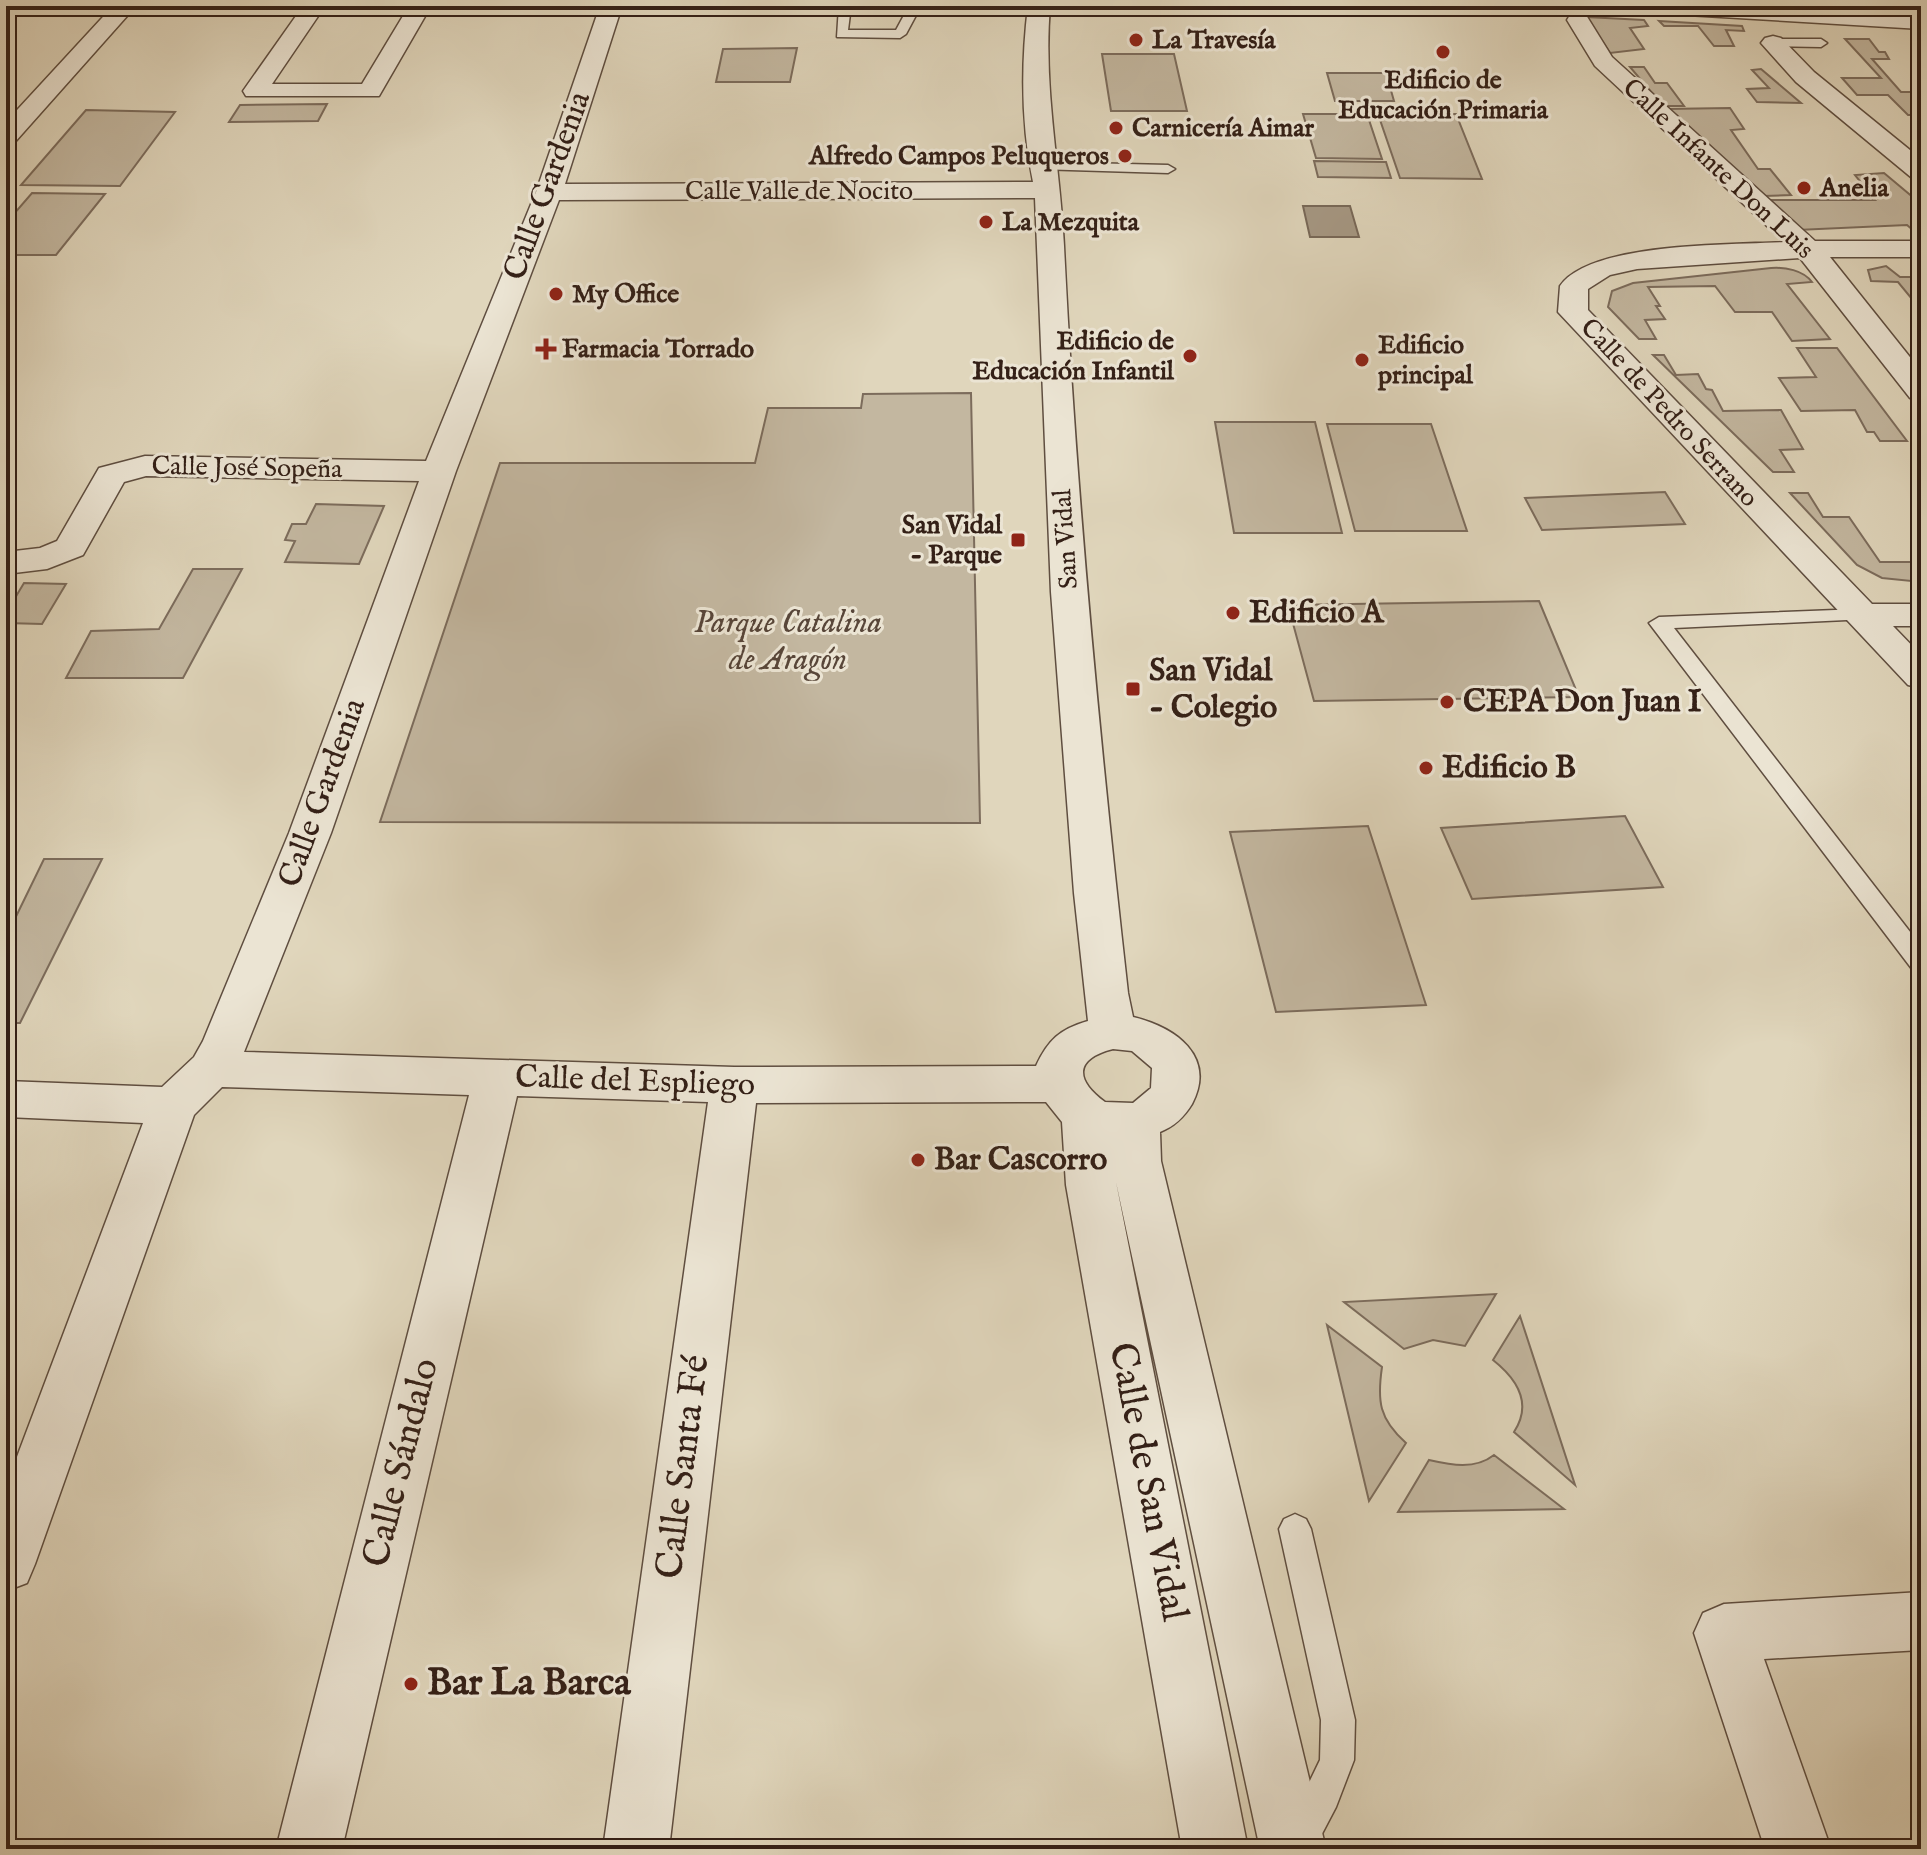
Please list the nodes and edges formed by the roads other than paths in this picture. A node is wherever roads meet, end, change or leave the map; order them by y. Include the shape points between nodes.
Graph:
1 (125, 6) edge
2 (314, 6) edge
3 (420, 6) edge
4 (611, 6) edge
5 (845, 6) edge
6 (915, 6) edge
7 (1039, 6) edge
8 (1653, 6) edge
9 (1856, 6) edge
10 (1755, 9) edge
11 (1921, 9) edge
12 (1578, 20) dead end
13 (1921, 22) edge
14 (1773, 43) joint
15 (1821, 43) dead end
16 (6, 137) edge
17 (1168, 169) dead end
18 (1921, 172) edge
19 (1045, 178) junction
20 (549, 192) junction
21 (1808, 249) junction
22 (1921, 249) edge
23 (1921, 391) edge
24 (439, 471) junction
25 (6, 563) edge
26 (1861, 615) junction
27 (1921, 615) edge
28 (1921, 677) edge
29 (1921, 963) edge
30 (1113, 1032) junction
31 (211, 1069) junction
32 (497, 1078) junction
33 (734, 1085) junction
34 (6, 1099) edge
35 (173, 1106) junction
36 (1093, 1107) junction
37 (1295, 1529) dead end
38 (6, 1564) edge
39 (1921, 1621) edge
40 (309, 1849) edge
41 (636, 1849) edge
42 (1215, 1849) edge
43 (1294, 1849) edge
44 (1798, 1849) edge

1 - 16 street
2 - 3 street via 255,91 370,91
4 - 20 street, Calle Gardenia
5 - 6 lane via 841,34 900,34
7 - 19 street, San Vidal via 1036,45
8 - 10 street
9 - 11 street
10 - 13 street
12 - 21 street, Calle Infante Don Luis via 1603,61
14 - 15 lane
14 - 18 street via 1805,77
17 - 19 lane
19 - 20 street, Calle Valle de Nocito
19 - 30 street, San Vidal via 1076,709
20 - 24 street, Calle Gardenia
21 - 22 street, Calle de Pedro Serrano
21 - 23 street, Calle Infante Don Luis
21 - 26 street, Calle de Pedro Serrano via 1637,260 1600,269 1574,286 1573,312
24 - 25 street, Calle José Sopeña via 145,466 111,475 71,548 47,558
24 - 31 street, Calle Gardenia via 310,833
26 - 27 street
26 - 28 street
26 - 29 lane via 1659,623
30 - 36 street via 1081,1040 1064,1053 1058,1068
30 - 36 street via 1162,1047 1176,1066 1175,1096 1159,1113
31 - 32 street, Calle del Espliego
31 - 35 street, Calle Gardenia
32 - 33 street, Calle del Espliego
32 - 40 street, Calle Sándalo
33 - 36 street, Calle del Espliego
33 - 41 street, Calle Santa Fé
34 - 35 street
35 - 38 street, Calle Gardenia
36 - 42 street, Calle de San Vidal via 1091,1185
36 - 43 street, Calle de San Vidal via 1136,1161
37 - 43 lane via 1338,1720 1337,1760
39 - 44 street via 1724,1633

